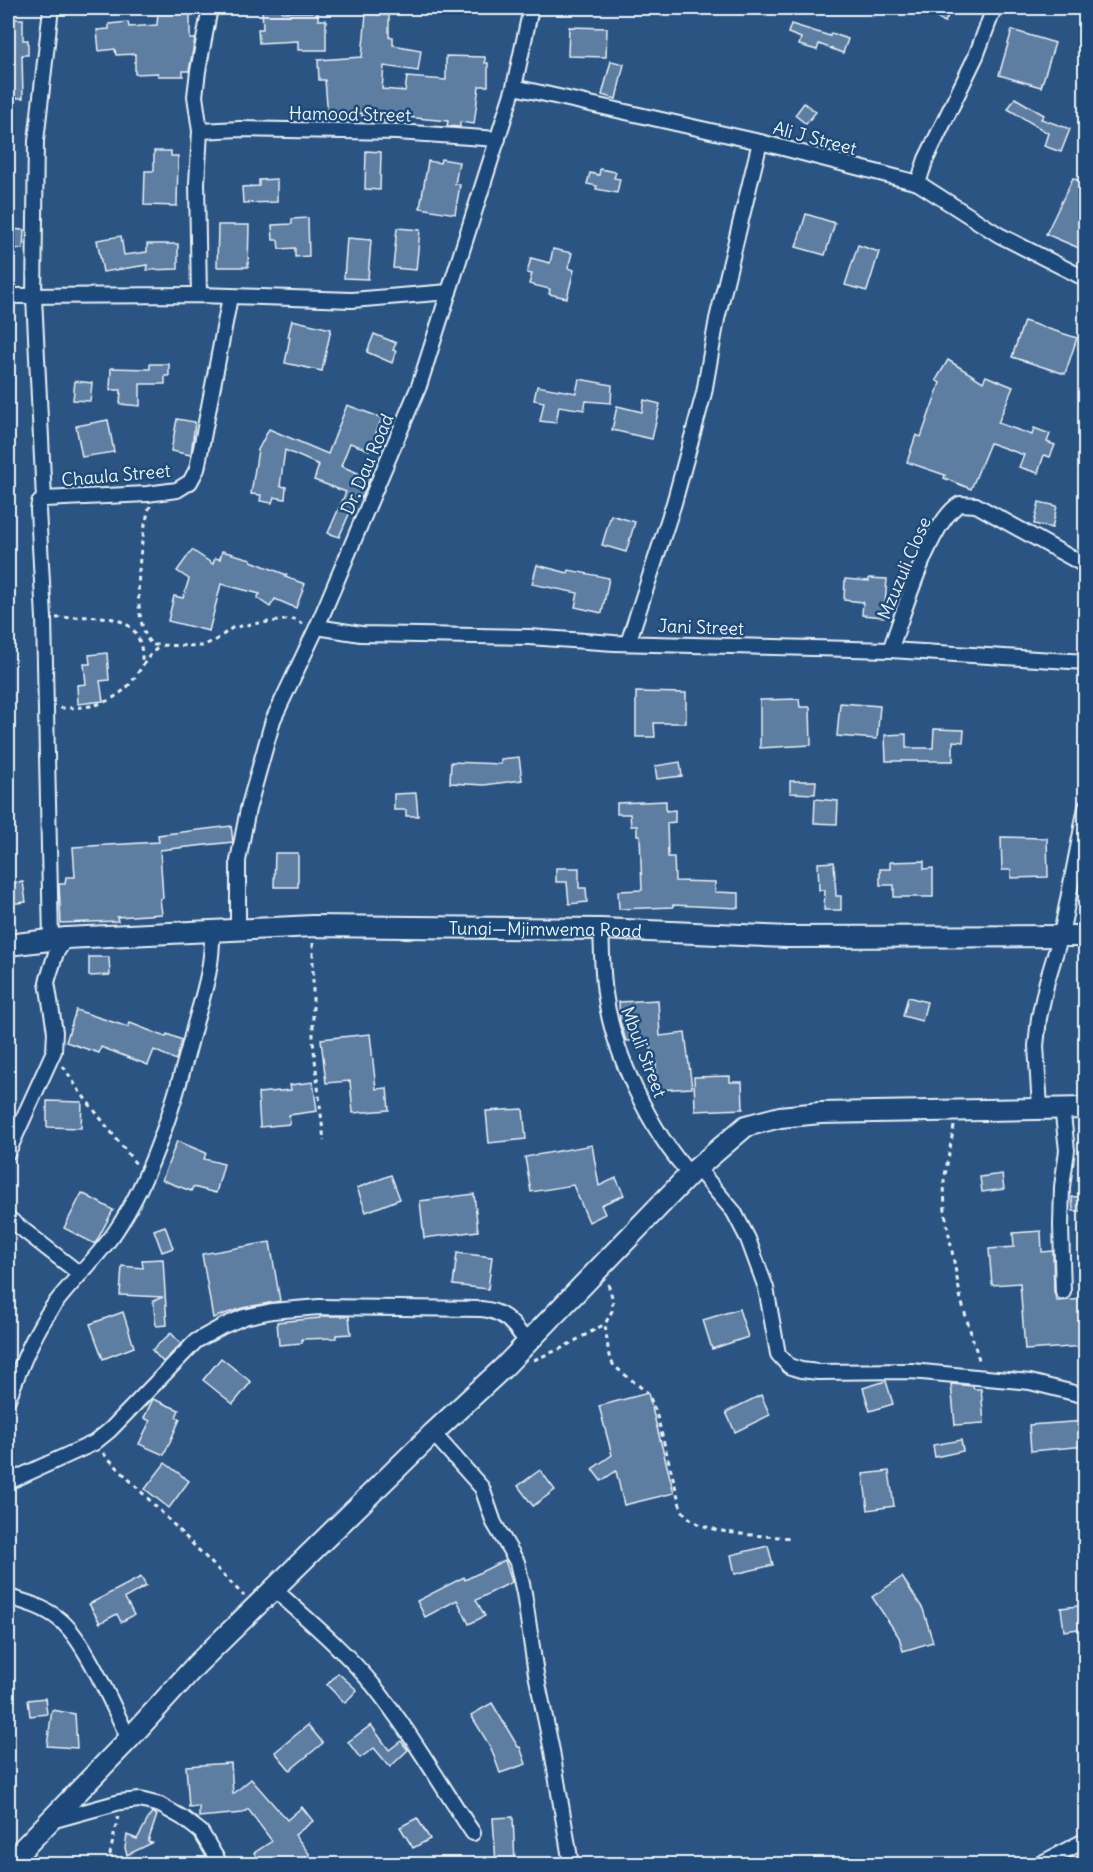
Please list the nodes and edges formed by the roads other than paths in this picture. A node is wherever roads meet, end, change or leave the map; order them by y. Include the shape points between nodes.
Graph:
1 (51, 8) edge
2 (210, 8) edge
3 (531, 8) edge
4 (994, 8) edge
5 (514, 87) junction
6 (200, 131) junction
7 (498, 139) junction
8 (760, 142) junction
9 (918, 183) junction
10 (1086, 279) edge
11 (449, 292) junction
12 (199, 295) junction
13 (8, 296) edge
14 (34, 297) junction
15 (230, 297) junction
16 (44, 499) junction
17 (1086, 566) edge
18 (316, 629) junction
19 (628, 643) junction
20 (890, 650) junction
21 (1086, 662) edge
22 (1086, 807) edge
23 (601, 929) junction
24 (238, 930) junction
25 (212, 931) junction
26 (1062, 935) junction
27 (1086, 936) edge
28 (58, 939) junction
29 (8, 945) edge
30 (1040, 1107) junction
31 (1062, 1107) junction
32 (1086, 1108) edge
33 (8, 1152) edge
34 (694, 1171) junction
35 (8, 1218) edge
36 (80, 1274) junction
37 (1064, 1292) dead end
38 (530, 1352) junction
39 (1086, 1396) edge
40 (8, 1399) edge
41 (433, 1433) junction
42 (8, 1482) edge
43 (274, 1589) junction
44 (8, 1597) edge
45 (129, 1739) junction
46 (48, 1822) junction
47 (473, 1833) dead end
48 (1086, 1840) edge
49 (8, 1864) edge
50 (220, 1864) edge
51 (571, 1864) edge
52 (1040, 1864) edge

1 - 14 street via 36,141
2 - 6 street via 195,96
3 - 5 street, Dr. Dau Road
4 - 9 street
5 - 7 street, Dr. Dau Road
5 - 8 street, Ali J Street
6 - 7 street, Hamood Street via 397,132
6 - 12 street
7 - 11 street, Dr. Dau Road
8 - 9 street, Ali J Street
8 - 19 street via 717,319 704,393 674,502
9 - 10 street, Ali J Street via 999,235
11 - 15 street via 352,300
11 - 18 street, Dr. Dau Road via 419,386
12 - 14 street
12 - 15 street
13 - 14 street
14 - 16 street
15 - 16 street, Chaula Street via 197,469 190,482 177,490 154,493
16 - 28 street, Chaula Street via 38,510
17 - 20 street, Mzuzuli Close via 976,505 960,504 933,534
18 - 19 street, Jani Street
18 - 24 street, Dr. Dau Road via 273,720 248,809 238,861
19 - 20 street, Jani Street
20 - 21 street, Jani Street
22 - 26 street
23 - 24 street, Tungi—Mjimwema Road via 313,926
23 - 26 street, Tungi—Mjimwema Road via 787,937
23 - 34 street, Mbuli Street via 604,993 613,1032 654,1126 677,1160
24 - 25 street, Tungi—Mjimwema Road
25 - 28 street, Tungi—Mjimwema Road
25 - 36 street via 210,973 188,1053 146,1176 115,1231
26 - 27 street, Tungi—Mjimwema Road
26 - 30 street via 1039,1018 1036,1046
28 - 29 street, Tungi—Mjimwema Road
28 - 33 street via 47,982 54,1051
30 - 31 street
30 - 34 street via 820,1113 780,1118 746,1126
31 - 32 street
31 - 37 street via 1067,1150 1061,1226
34 - 38 street via 601,1268
34 - 39 street, Mbuli Street via 734,1212 748,1239 766,1288 778,1354 789,1366 818,1372 911,1371 984,1377 1030,1382
35 - 36 street
36 - 40 street via 37,1332
38 - 41 street
38 - 42 street via 505,1316 493,1310 319,1307 244,1317 196,1341 94,1443
41 - 43 street
41 - 51 street via 482,1488 494,1523 517,1562
43 - 45 street via 196,1665
43 - 47 street via 337,1645 372,1685
44 - 45 street via 37,1605 73,1633
45 - 46 street
46 - 49 street
46 - 50 street via 140,1800 160,1805 201,1832
48 - 52 street

